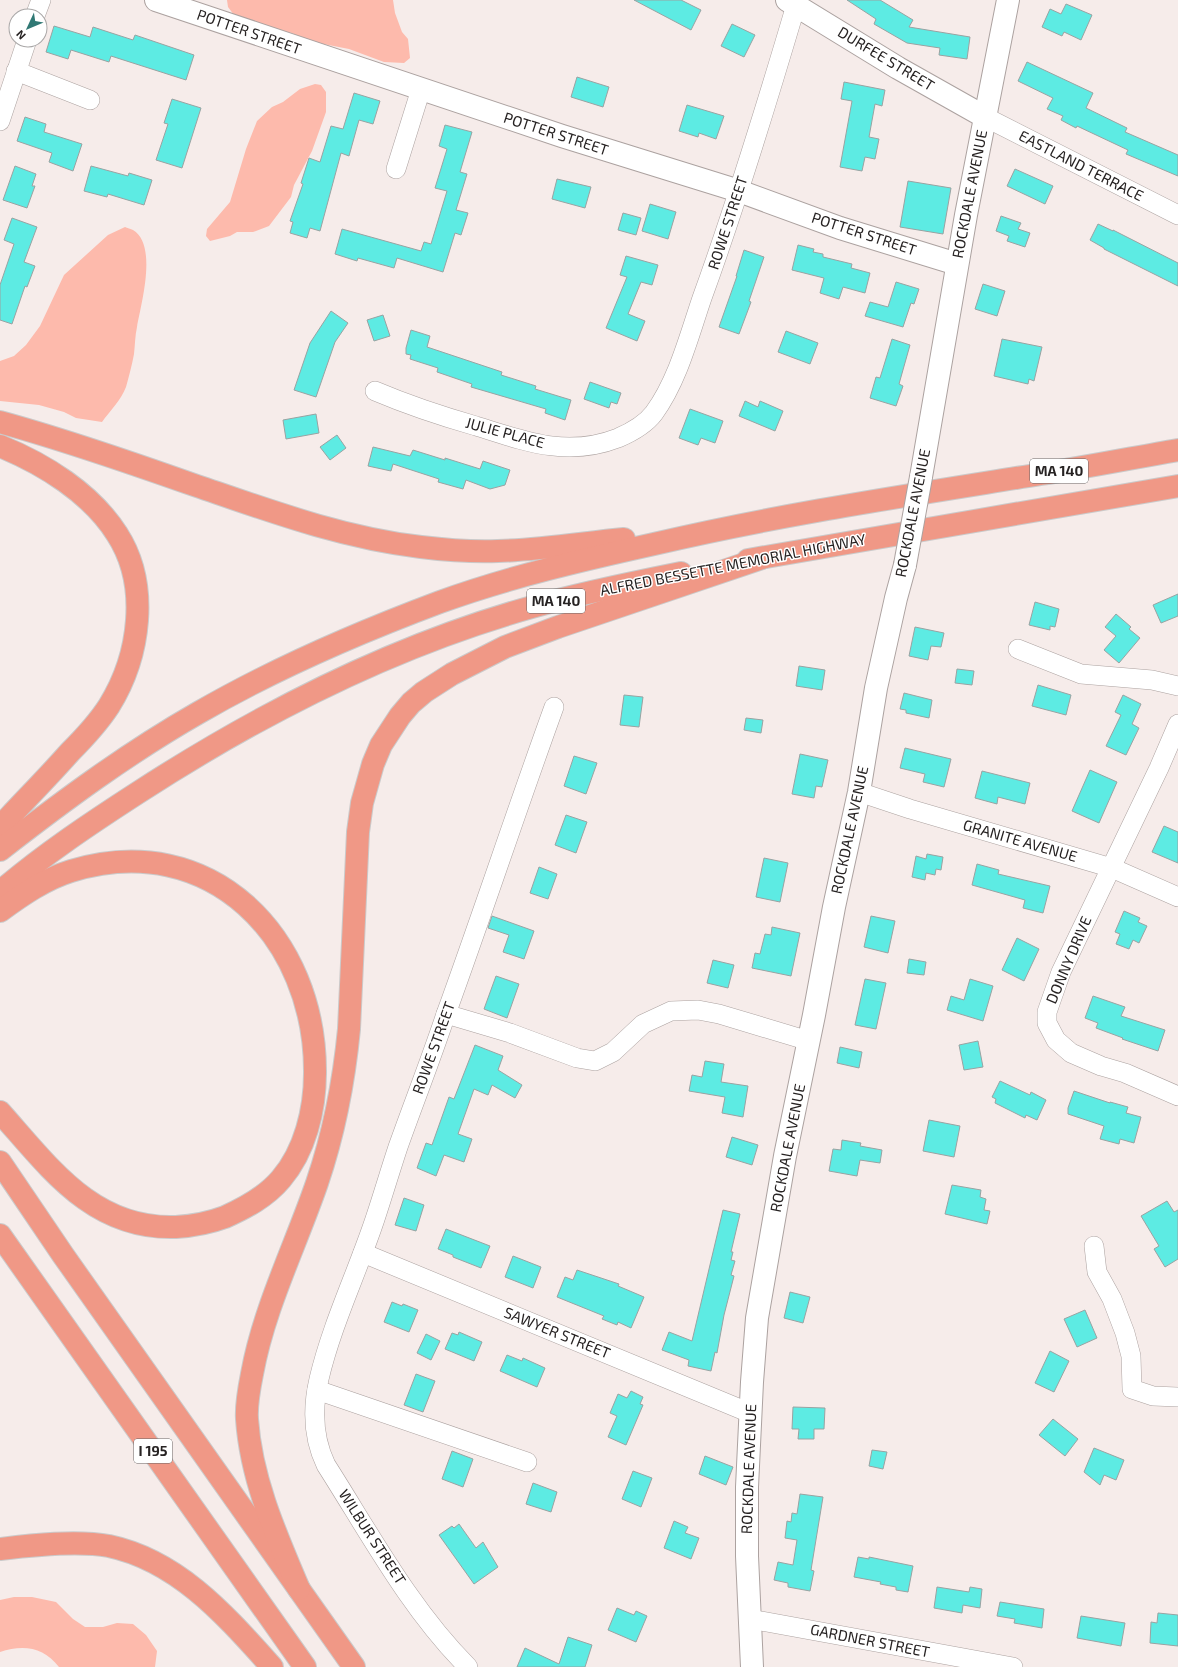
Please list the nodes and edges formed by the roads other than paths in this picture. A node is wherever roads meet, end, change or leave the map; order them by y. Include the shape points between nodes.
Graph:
1 (156, 0) edge
2 (1008, 0) edge
3 (791, 2) edge
4 (24, 48) edge
5 (16, 71) junction
6 (421, 89) junction
7 (90, 100) dead end
8 (984, 117) junction
9 (0, 121) edge
10 (396, 168) dead end
11 (739, 191) junction
12 (1178, 215) edge
13 (957, 264) junction
14 (375, 391) dead end
15 (0, 422) edge
16 (636, 429) joint
17 (0, 446) edge
18 (1178, 450) edge
19 (1178, 486) edge
20 (705, 532) junction
21 (762, 558) junction
22 (1018, 649) dead end
23 (1178, 686) edge
24 (554, 707) dead end
25 (1178, 724) edge
26 (859, 792) junction
27 (0, 827) edge
28 (0, 850) edge
29 (1112, 868) junction
30 (0, 892) edge
31 (1178, 897) edge
32 (0, 911) edge
33 (446, 1014) junction
34 (809, 1041) junction
35 (1178, 1096) edge
36 (0, 1112) edge
37 (0, 1162) edge
38 (0, 1235) edge
39 (1094, 1246) dead end
40 (363, 1253) junction
41 (317, 1390) junction
42 (1178, 1397) edge
43 (750, 1413) junction
44 (527, 1462) dead end
45 (0, 1549) edge
46 (299, 1590) junction
47 (750, 1619) junction
48 (272, 1667) edge
49 (305, 1667) edge
50 (354, 1667) edge
51 (468, 1667) edge
52 (752, 1667) edge
53 (1013, 1667) edge

1 - 6 main road, POTTER STREET
2 - 8 main road, ROCKDALE AVENUE
3 - 8 main road, DURFEE STREET
3 - 11 street, ROWE STREET via 768,99
4 - 5 street
5 - 7 street
5 - 9 street
6 - 10 street
6 - 11 main road, POTTER STREET
8 - 12 street, EASTLAND TERRACE
8 - 13 main road, ROCKDALE AVENUE
11 - 13 main road, POTTER STREET via 840,228
11 - 16 street, ROWE STREET via 676,370 654,413
13 - 26 main road, ROCKDALE AVENUE, bridge via 905,565 876,688
14 - 16 street, JULIE PLACE via 427,411 524,442 549,446 602,442
15 - 20 highway via 107,455 289,517 342,533 390,543 451,550 497,551
17 - 27 highway via 48,471 70,486 104,517 117,534 127,554 137,598 136,635 130,659 109,706 71,752
18 - 20 highway, MA 140 via 849,504
19 - 21 highway, ALFRED BESSETTE MEMORIAL HIGHWAY / MA 140
20 - 28 highway, MA 140 via 536,572 480,589 409,614 318,652 234,693 166,732 83,788
21 - 30 highway, ALFRED BESSETTE MEMORIAL HIGHWAY / MA 140 via 624,585 531,607 430,642 339,680 256,720 170,772 48,854
21 - 46 highway via 531,637 487,656 438,683 411,703 381,745 367,783 358,832 349,1029 335,1120 317,1183 262,1330 249,1391 247,1418 250,1449 274,1531
22 - 23 street via 1081,674 1152,680
24 - 33 street, ROWE STREET
25 - 29 street, DONNY DRIVE
26 - 29 street, GRANITE AVENUE
26 - 34 main road, ROCKDALE AVENUE
29 - 31 street, GRANITE AVENUE
29 - 35 street, DONNY DRIVE via 1061,972 1047,1012 1046,1023 1056,1040 1071,1053
32 - 36 highway via 38,886 71,872 101,865 132,862 162,864 210,880 232,893 252,910 284,950 307,1005 315,1061 312,1114 294,1160 281,1179 262,1196 240,1210 217,1220 189,1226 159,1227 131,1223 93,1204 55,1174
33 - 34 street via 510,1033 577,1058 595,1061 613,1052 643,1024 671,1011 698,1010 719,1014
33 - 40 street, ROWE STREET
34 - 43 main road, ROCKDALE AVENUE via 762,1288 754,1350
37 - 46 highway, I 195
38 - 49 highway, I 195
39 - 42 street via 1097,1272 1112,1299 1127,1338 1131,1356 1132,1389 1153,1396
40 - 41 street, ROWE STREET via 335,1328
40 - 43 street, SAWYER STREET
41 - 44 street
41 - 51 street, WILBUR STREET via 316,1435 326,1465 412,1598 436,1631
43 - 47 main road, ROCKDALE AVENUE via 746,1525
45 - 48 highway via 87,1544 108,1546 144,1558 178,1576 210,1601
46 - 50 highway, I 195
47 - 52 main road, ROCKDALE AVENUE
47 - 53 street, GARDNER STREET

